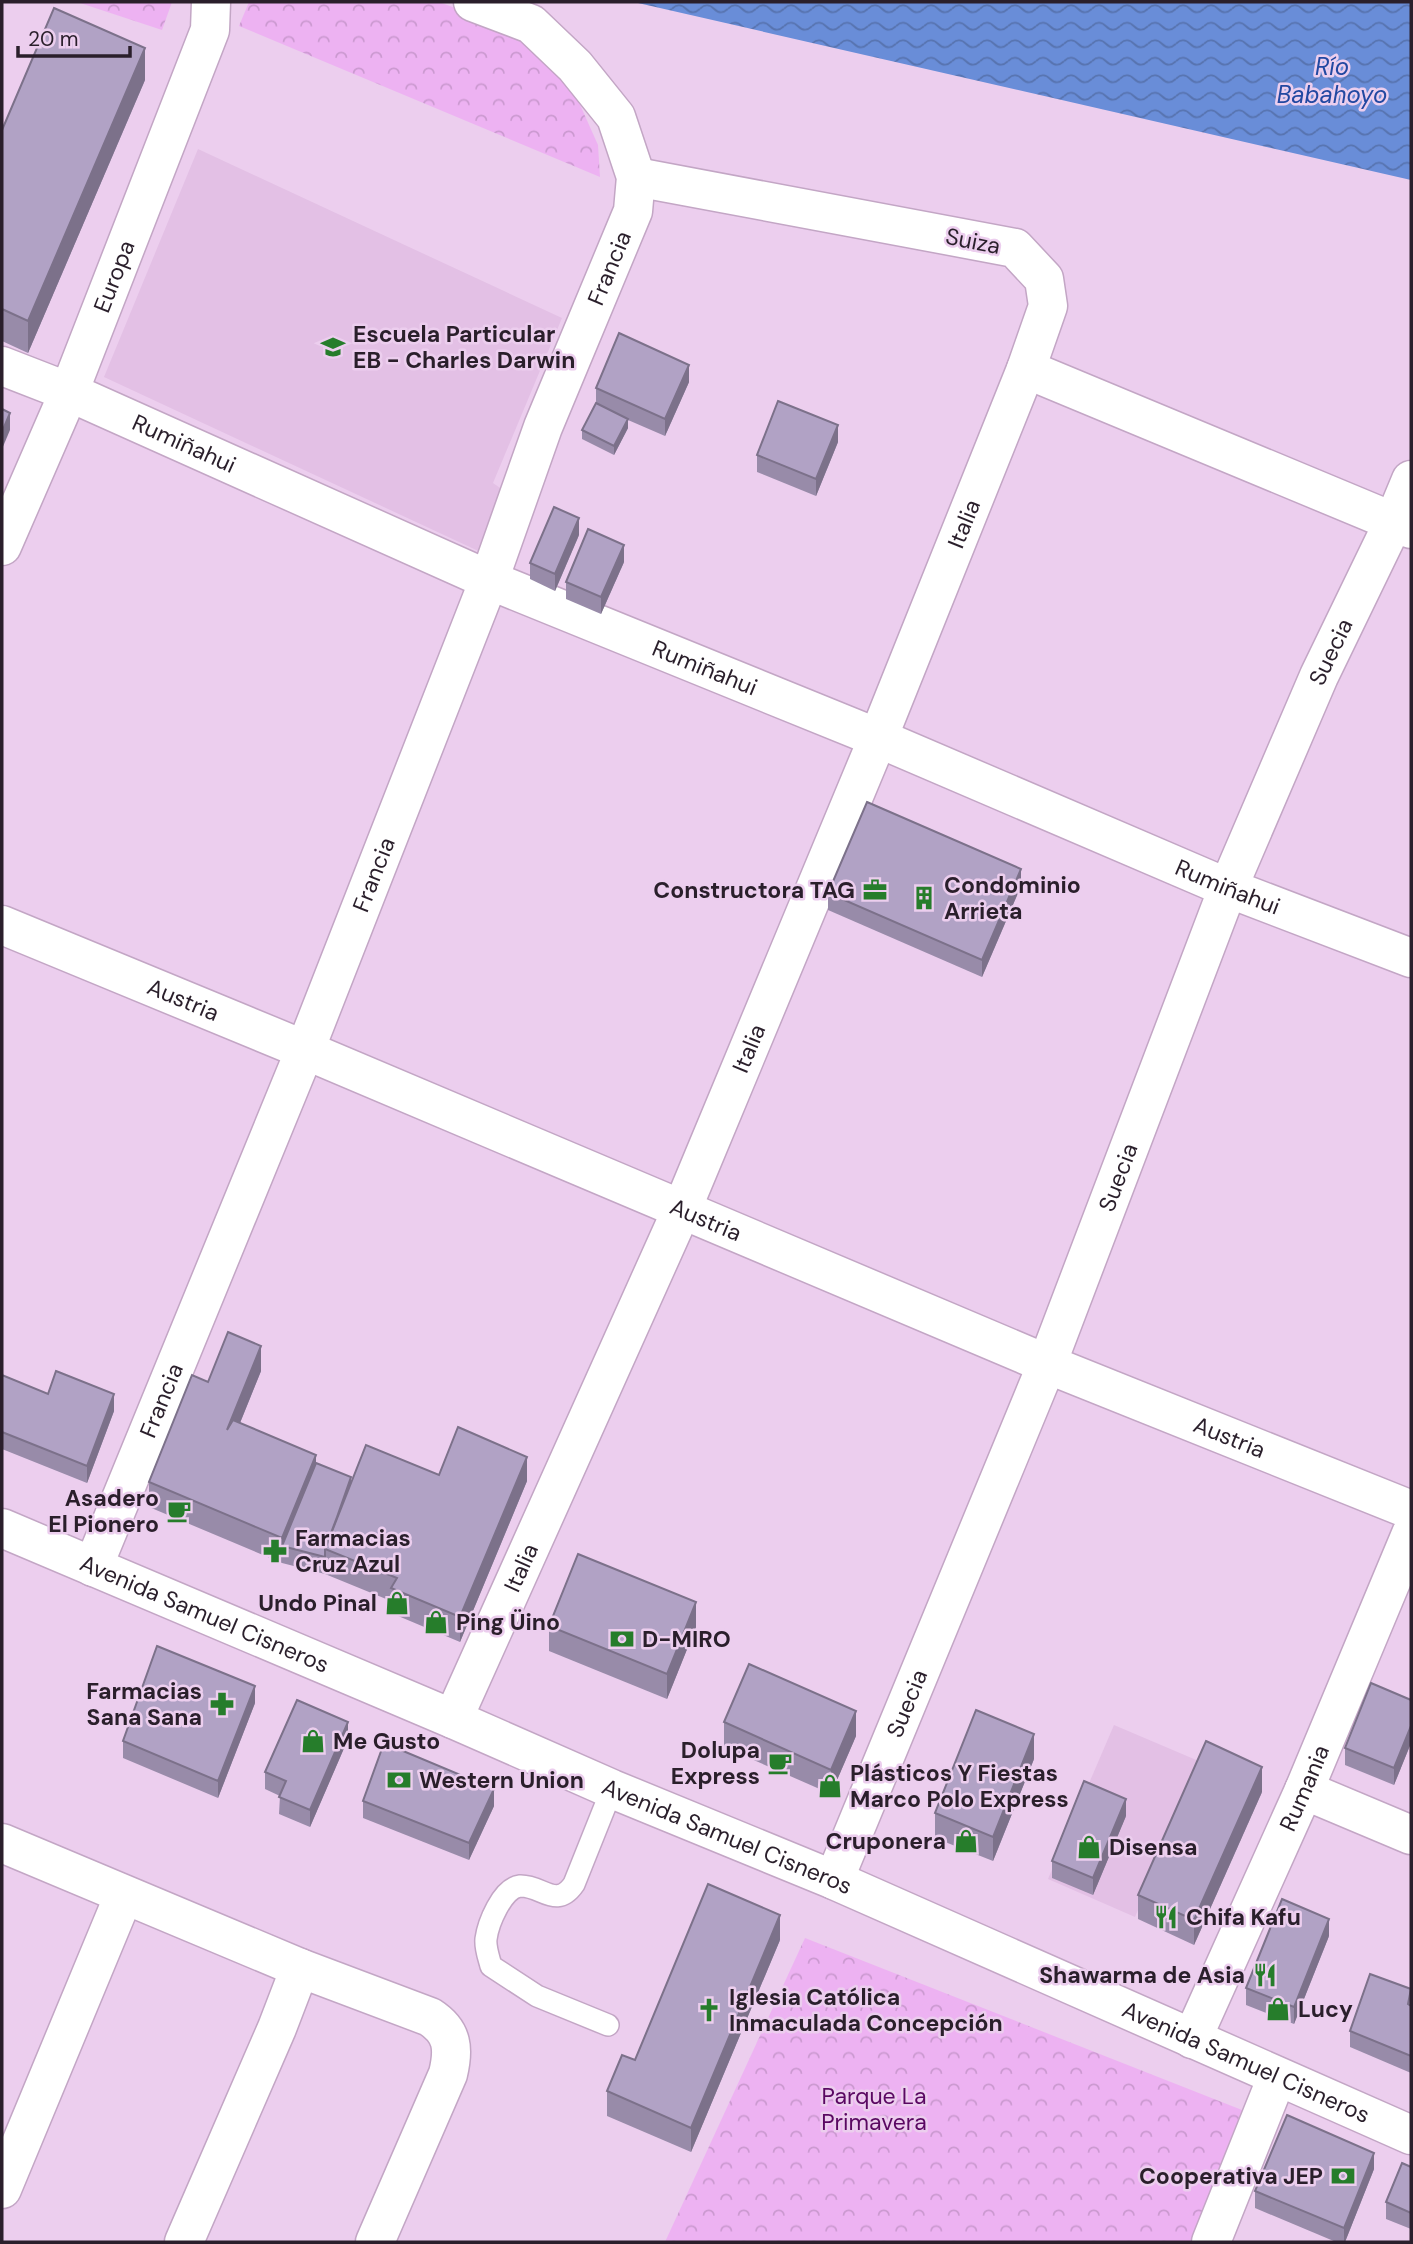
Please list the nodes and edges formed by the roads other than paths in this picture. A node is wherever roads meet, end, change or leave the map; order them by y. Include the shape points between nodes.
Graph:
1 (211, 2) edge
2 (473, 2) edge
3 (636, 177) junction
4 (2, 366) edge
5 (1026, 369) junction
6 (69, 392) junction
7 (1411, 481) edge
8 (1403, 525) edge
9 (2, 546) edge
10 (489, 580) junction
11 (878, 738) junction
12 (1228, 888) junction
13 (2, 925) edge
14 (1411, 958) edge
15 (305, 1050) junction
16 (682, 1209) junction
17 (1047, 1364) junction
18 (1411, 1510) edge
19 (2, 1528) edge
20 (1411, 1534) edge
21 (93, 1567) junction
22 (453, 1719) junction
23 (612, 1790) junction
24 (1304, 1790) junction
25 (1411, 1835) edge
26 (2, 1843) edge
27 (834, 1880) junction
28 (124, 1895) junction
29 (300, 1968) junction
30 (608, 2025) dead end
31 (1192, 2039) junction
32 (1277, 2077) junction
33 (1411, 2135) edge
34 (2, 2189) edge
35 (184, 2242) edge
36 (375, 2242) edge
37 (1211, 2242) edge

1 - 6 street, Europa via 210,30
2 - 3 street via 531,24 575,66 616,117
3 - 5 street, Suiza via 1015,248 1044,279 1048,306
3 - 10 street, Francia via 633,211 543,427
4 - 6 street, Rumiñahui
5 - 8 street
5 - 11 street, Italia
6 - 9 street, Europa
6 - 10 street, Rumiñahui
7 - 8 street, Suecia
8 - 12 street, Suecia via 1319,676
10 - 11 street, Rumiñahui
10 - 15 street, Francia
11 - 12 street, Rumiñahui
11 - 16 street, Italia
12 - 14 street, Rumiñahui
12 - 17 street, Suecia
13 - 15 street, Austria
15 - 16 street, Austria
15 - 21 street, Francia
16 - 17 street, Austria
16 - 22 street, Italia
17 - 18 street, Austria
17 - 27 street, Suecia
19 - 21 street, Avenida Samuel Cisneros
20 - 24 street, Rumania
21 - 22 street, Avenida Samuel Cisneros
22 - 23 street, Avenida Samuel Cisneros
23 - 27 street, Avenida Samuel Cisneros
23 - 30 lane via 568,1893 556,1896 520,1886 509,1891 497,1907 485,1941 491,1966 537,1996
24 - 25 street
24 - 31 street, Rumania
26 - 28 street
27 - 31 street, Avenida Samuel Cisneros
28 - 29 street
28 - 34 street
29 - 35 street
29 - 36 street via 430,2017 446,2029 452,2044 448,2074
31 - 32 street, Avenida Samuel Cisneros
32 - 33 street, Avenida Samuel Cisneros
32 - 37 street

